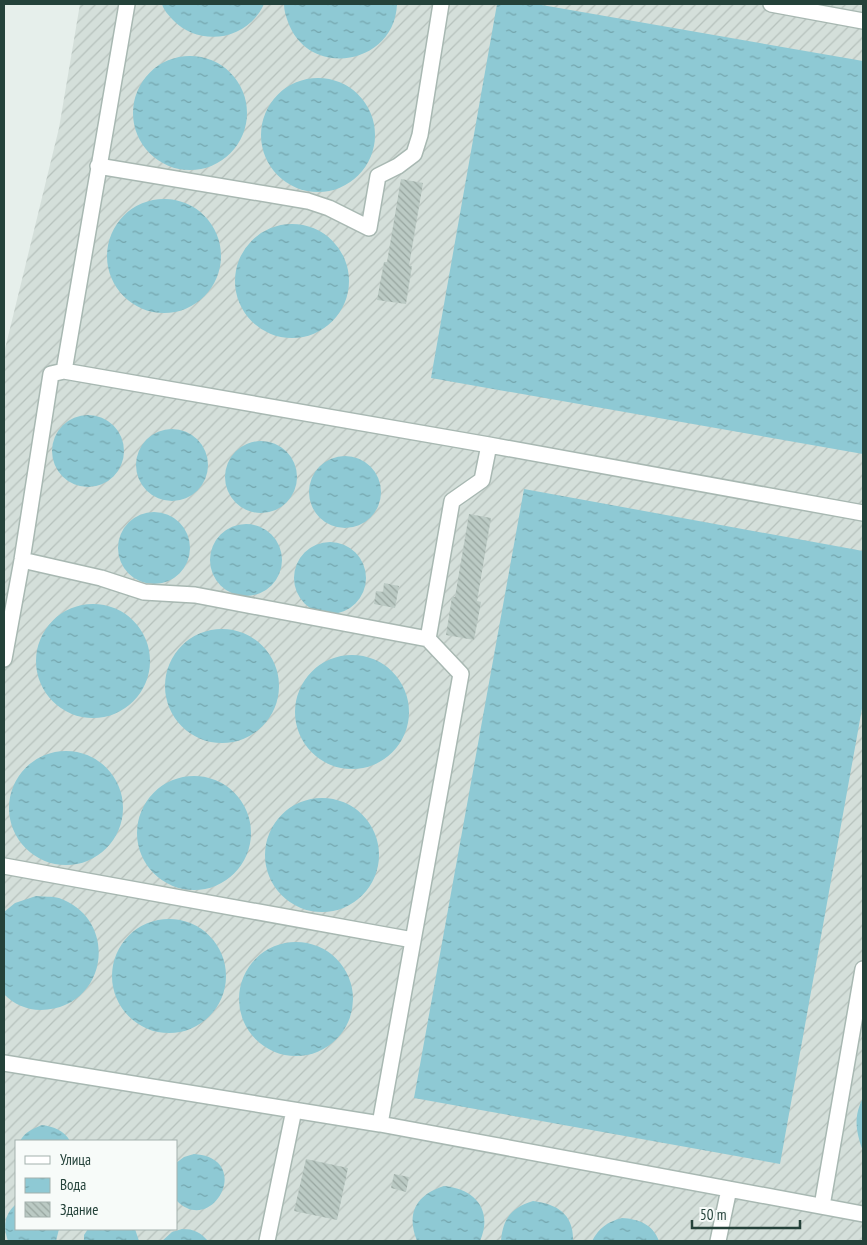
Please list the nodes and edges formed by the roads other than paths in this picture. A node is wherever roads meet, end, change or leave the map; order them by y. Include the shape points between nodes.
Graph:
1 (127, 4) edge
2 (441, 4) edge
3 (771, 4) edge
4 (863, 21) edge
5 (98, 166) junction
6 (64, 371) junction
7 (488, 445) junction
8 (863, 513) edge
9 (22, 560) junction
10 (428, 639) junction
11 (4, 659) edge
12 (4, 866) edge
13 (413, 940) junction
14 (863, 969) edge
15 (4, 1062) edge
16 (294, 1110) junction
17 (380, 1124) junction
18 (729, 1189) junction
19 (822, 1206) junction
20 (863, 1214) edge
21 (266, 1241) edge
22 (718, 1241) edge

1 - 5 lane
2 - 5 lane via 420,135 414,154 378,176 369,228 308,201
3 - 4 lane
5 - 6 lane
6 - 7 lane
6 - 9 lane via 51,374
7 - 8 lane
7 - 10 lane via 482,480 452,501
9 - 10 lane via 101,578 144,592 195,595
9 - 11 lane
10 - 13 lane via 461,674
12 - 13 lane
13 - 17 lane
14 - 19 lane
15 - 16 lane
16 - 17 lane
16 - 21 lane
17 - 18 lane
18 - 19 lane
18 - 22 lane
19 - 20 lane

